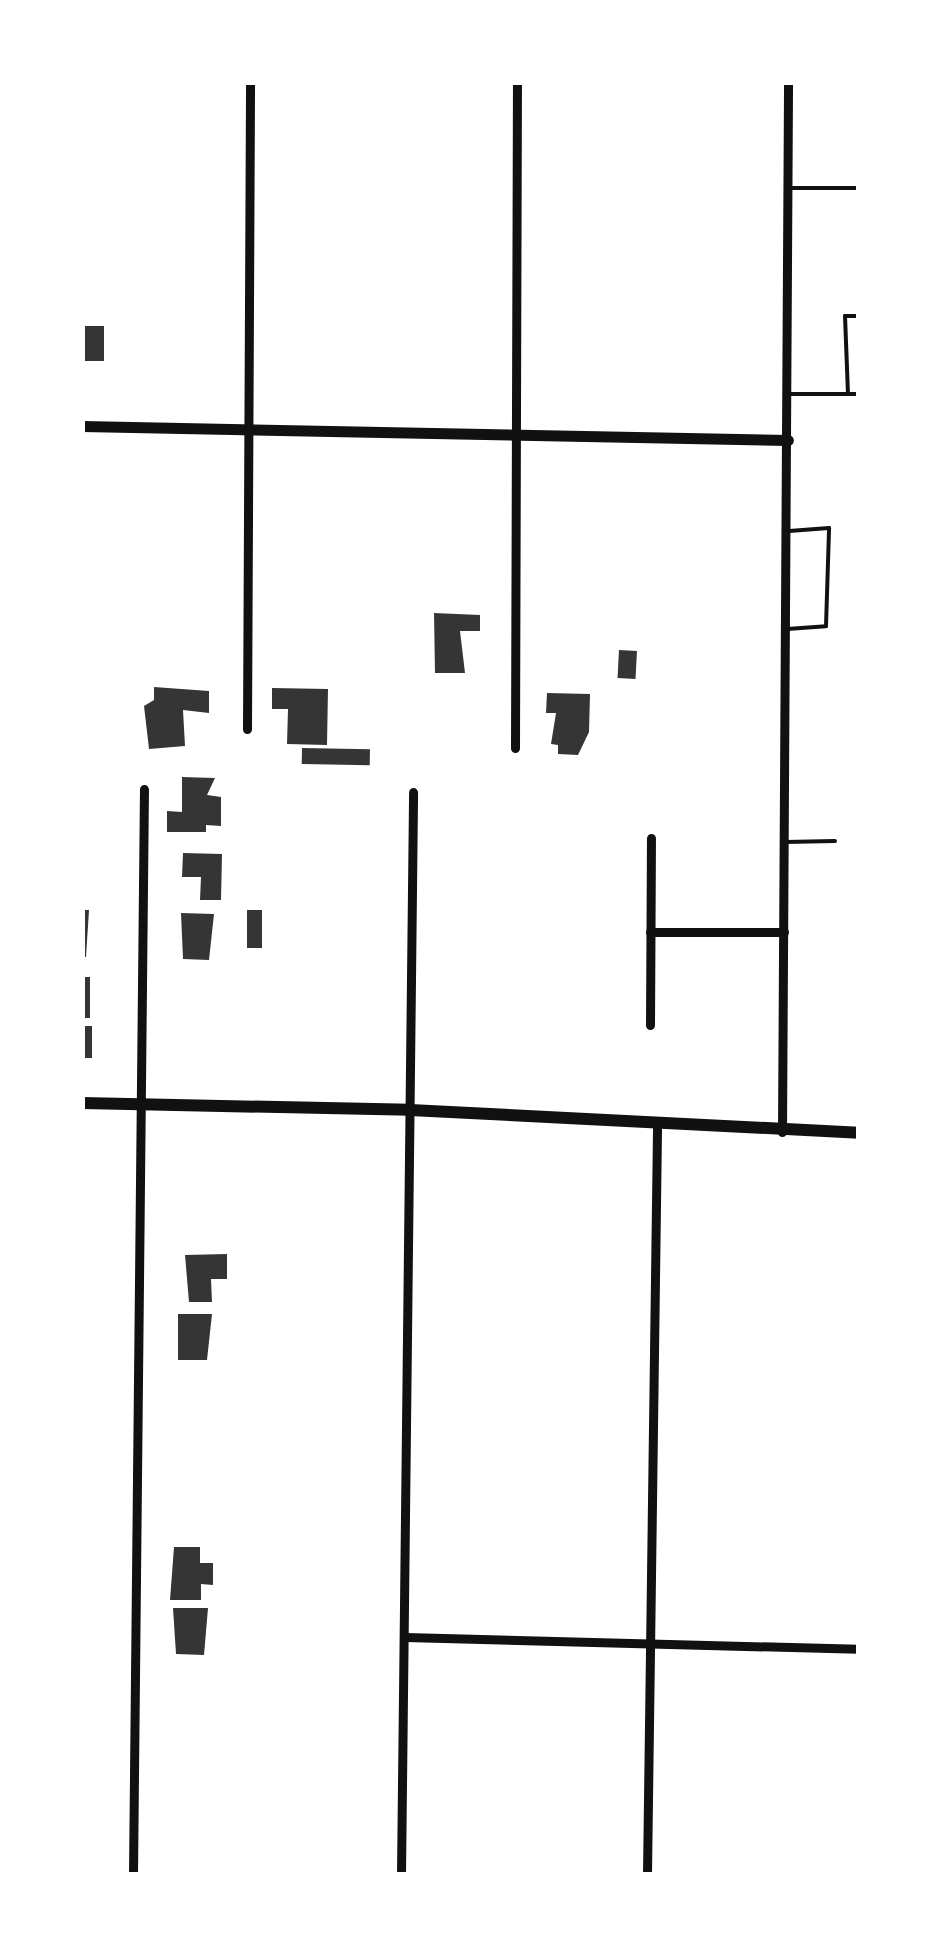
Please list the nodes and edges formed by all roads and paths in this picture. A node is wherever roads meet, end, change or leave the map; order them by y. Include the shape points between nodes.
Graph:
1 (250, 82) edge
2 (517, 82) edge
3 (788, 82) edge
4 (788, 188) junction
5 (858, 188) edge
6 (858, 316) edge
7 (788, 394) junction
8 (848, 394) junction
9 (858, 394) edge
10 (82, 426) edge
11 (251, 430) junction
12 (517, 435) junction
13 (788, 440) junction
14 (788, 531) junction
15 (787, 630) junction
16 (247, 729) dead end
17 (515, 748) dead end
18 (144, 789) dead end
19 (413, 792) dead end
20 (651, 838) dead end
21 (835, 841) dead end
22 (784, 842) junction
23 (650, 932) junction
24 (784, 932) junction
25 (650, 1025) dead end
26 (82, 1103) edge
27 (139, 1104) junction
28 (410, 1110) junction
29 (656, 1127) junction
30 (782, 1132) junction
31 (858, 1133) edge
32 (405, 1637) junction
33 (649, 1644) junction
34 (858, 1649) edge
35 (133, 1874) edge
36 (401, 1874) edge
37 (647, 1874) edge

1 - 11 street
2 - 12 street
3 - 4 street
4 - 5 lane
4 - 7 street
6 - 8 lane via 845,316
7 - 8 lane
7 - 13 street
8 - 9 lane
10 - 11 street
11 - 12 street
11 - 16 street
12 - 13 street
12 - 17 street
13 - 14 street
14 - 15 street
14 - 15 lane via 829,528 826,626
15 - 22 street
18 - 27 street
19 - 28 street
20 - 23 street
21 - 22 lane
22 - 24 street
23 - 24 street
23 - 25 street
24 - 30 street
26 - 27 main road
27 - 28 main road
27 - 35 street
28 - 29 main road
28 - 32 street
29 - 30 main road
29 - 33 street
30 - 31 main road
32 - 33 street
32 - 36 street
33 - 34 street
33 - 37 street

